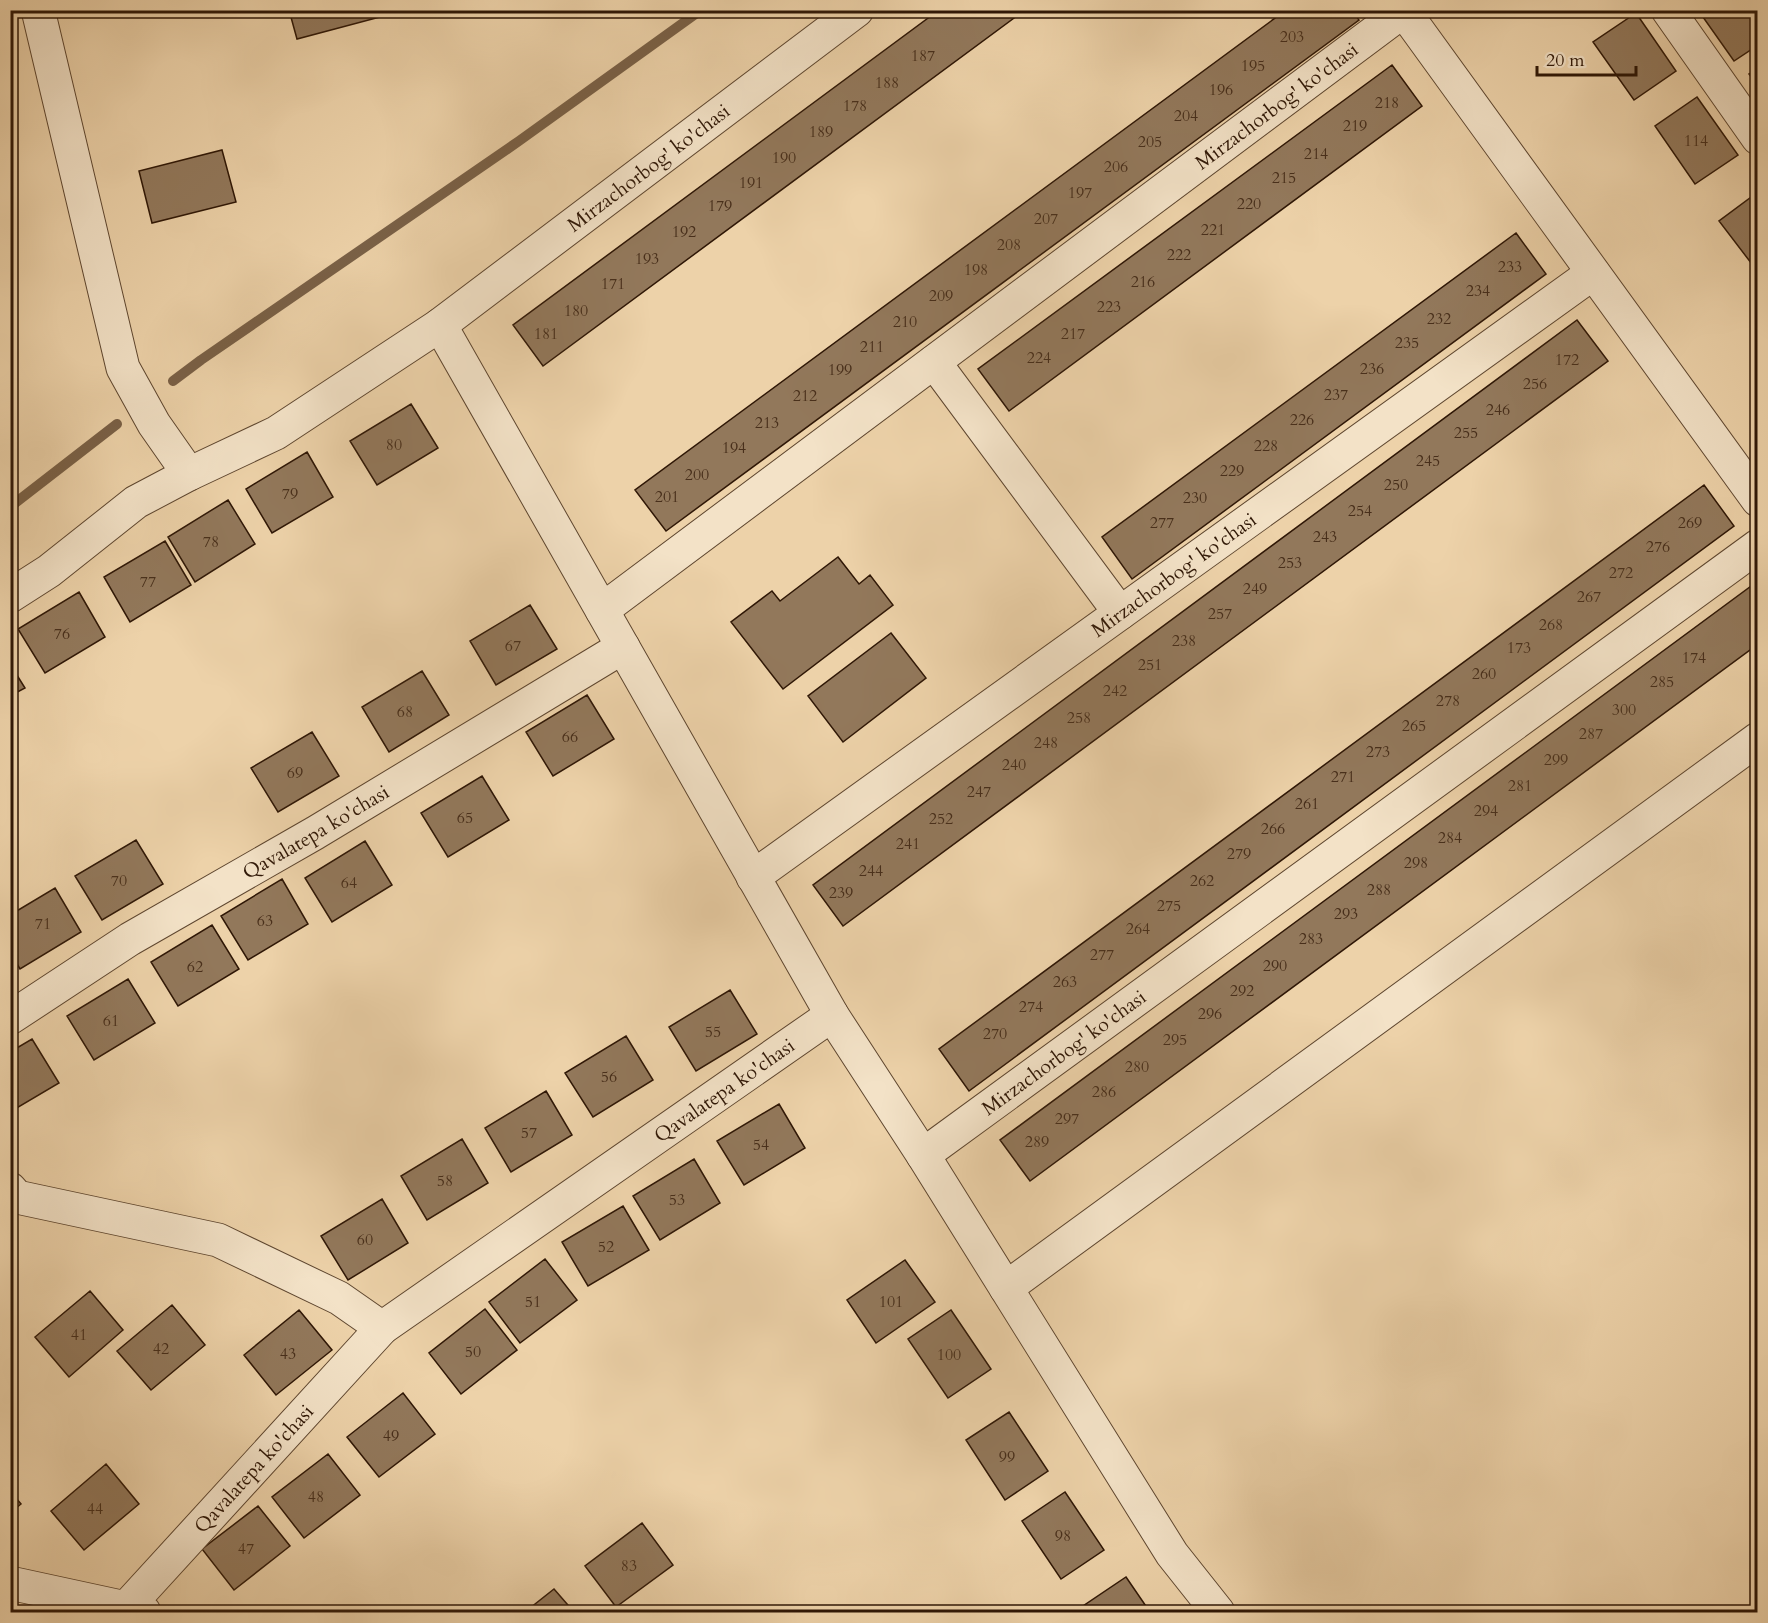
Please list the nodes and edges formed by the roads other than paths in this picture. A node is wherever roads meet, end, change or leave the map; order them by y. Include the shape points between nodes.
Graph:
1 (38, 10) edge
2 (857, 10) edge
3 (1668, 10) edge
4 (1403, 11) edge
5 (1758, 138) edge
6 (1593, 273) junction
7 (440, 325) junction
8 (934, 362) junction
9 (189, 474) junction
10 (1758, 500) edge
11 (1758, 546) edge
12 (10, 596) edge
13 (602, 610) junction
14 (1120, 613) junction
15 (623, 648) junction
16 (1758, 739) edge
17 (753, 877) junction
18 (832, 1015) junction
19 (10, 1018) edge
20 (922, 1155) junction
21 (10, 1189) edge
22 (1006, 1288) junction
23 (382, 1328) junction
24 (10, 1582) edge
25 (135, 1610) edge
26 (1218, 1612) edge

1 - 9 street via 123,368 154,424
2 - 7 street, Mirzachorbog' ko'chasi
3 - 5 street
4 - 6 street
4 - 8 street, Mirzachorbog' ko'chasi
6 - 10 street
6 - 14 street, Mirzachorbog' ko'chasi
7 - 9 street, Mirzachorbog' ko'chasi via 276,433
7 - 13 street
8 - 13 street, Mirzachorbog' ko'chasi
8 - 14 street
9 - 12 street, Mirzachorbog' ko'chasi via 136,502
11 - 20 street, Mirzachorbog' ko'chasi
13 - 15 street
14 - 17 street, Mirzachorbog' ko'chasi
15 - 17 street
15 - 19 street, Qavalatepa ko'chasi via 130,939
16 - 22 street
17 - 18 street
18 - 20 street
18 - 23 street, Qavalatepa ko'chasi
20 - 22 street
21 - 23 street via 17,1197 218,1240 339,1298
22 - 26 street via 1172,1554
23 - 25 street, Qavalatepa ko'chasi
24 - 25 street, Qavalatepa ko'chasi

